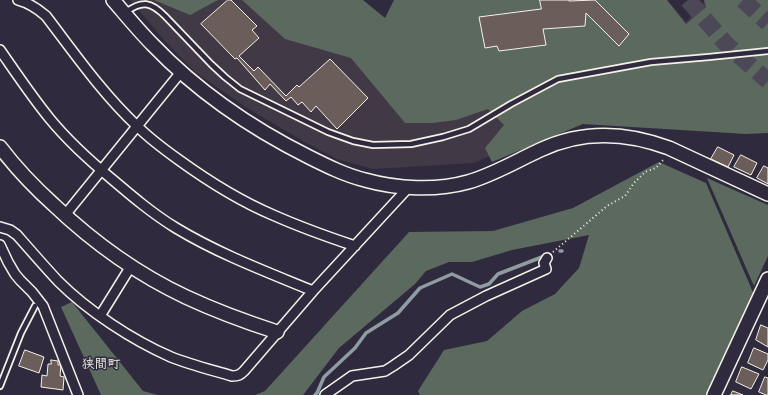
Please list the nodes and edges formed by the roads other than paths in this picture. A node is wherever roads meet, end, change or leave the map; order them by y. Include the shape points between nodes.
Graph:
1 (18, 0) edge
2 (113, 0) edge
3 (124, 14) junction
4 (0, 50) edge
5 (768, 51) edge
6 (181, 72) junction
7 (137, 126) junction
8 (0, 147) edge
9 (101, 170) junction
10 (409, 187) junction
11 (768, 194) edge
12 (65, 215) junction
13 (0, 227) edge
14 (0, 245) edge
15 (355, 246) junction
16 (547, 258) dead end
17 (131, 266) junction
18 (768, 279) edge
19 (314, 292) junction
20 (35, 306) dead end
21 (100, 316) junction
22 (277, 332) junction
23 (0, 386) edge
24 (78, 395) edge
25 (325, 395) edge
26 (714, 395) edge

1 - 7 street via 46,16 91,75
2 - 3 street
3 - 5 lane via 137,4 151,5 240,89 328,132 373,145 411,144 469,129 558,79 651,62
3 - 6 street
4 - 9 street via 50,119
6 - 7 street
6 - 10 street via 232,113 292,148 360,179
7 - 9 street
7 - 15 street via 220,188 278,218
8 - 12 street via 27,179
9 - 12 street
9 - 19 street via 176,228 224,254
10 - 11 street via 438,187 469,182 554,144 606,135 658,143
10 - 15 street
12 - 17 street via 85,234
13 - 21 street via 17,235 59,282
14 - 24 street via 15,274 43,306
15 - 19 street
16 - 25 street via 544,263 546,269 450,315 409,355 393,366 352,376
17 - 21 street
17 - 22 street via 198,303
18 - 26 street
19 - 22 street
20 - 23 lane via 21,333
21 - 22 street via 155,349 232,376 241,374

